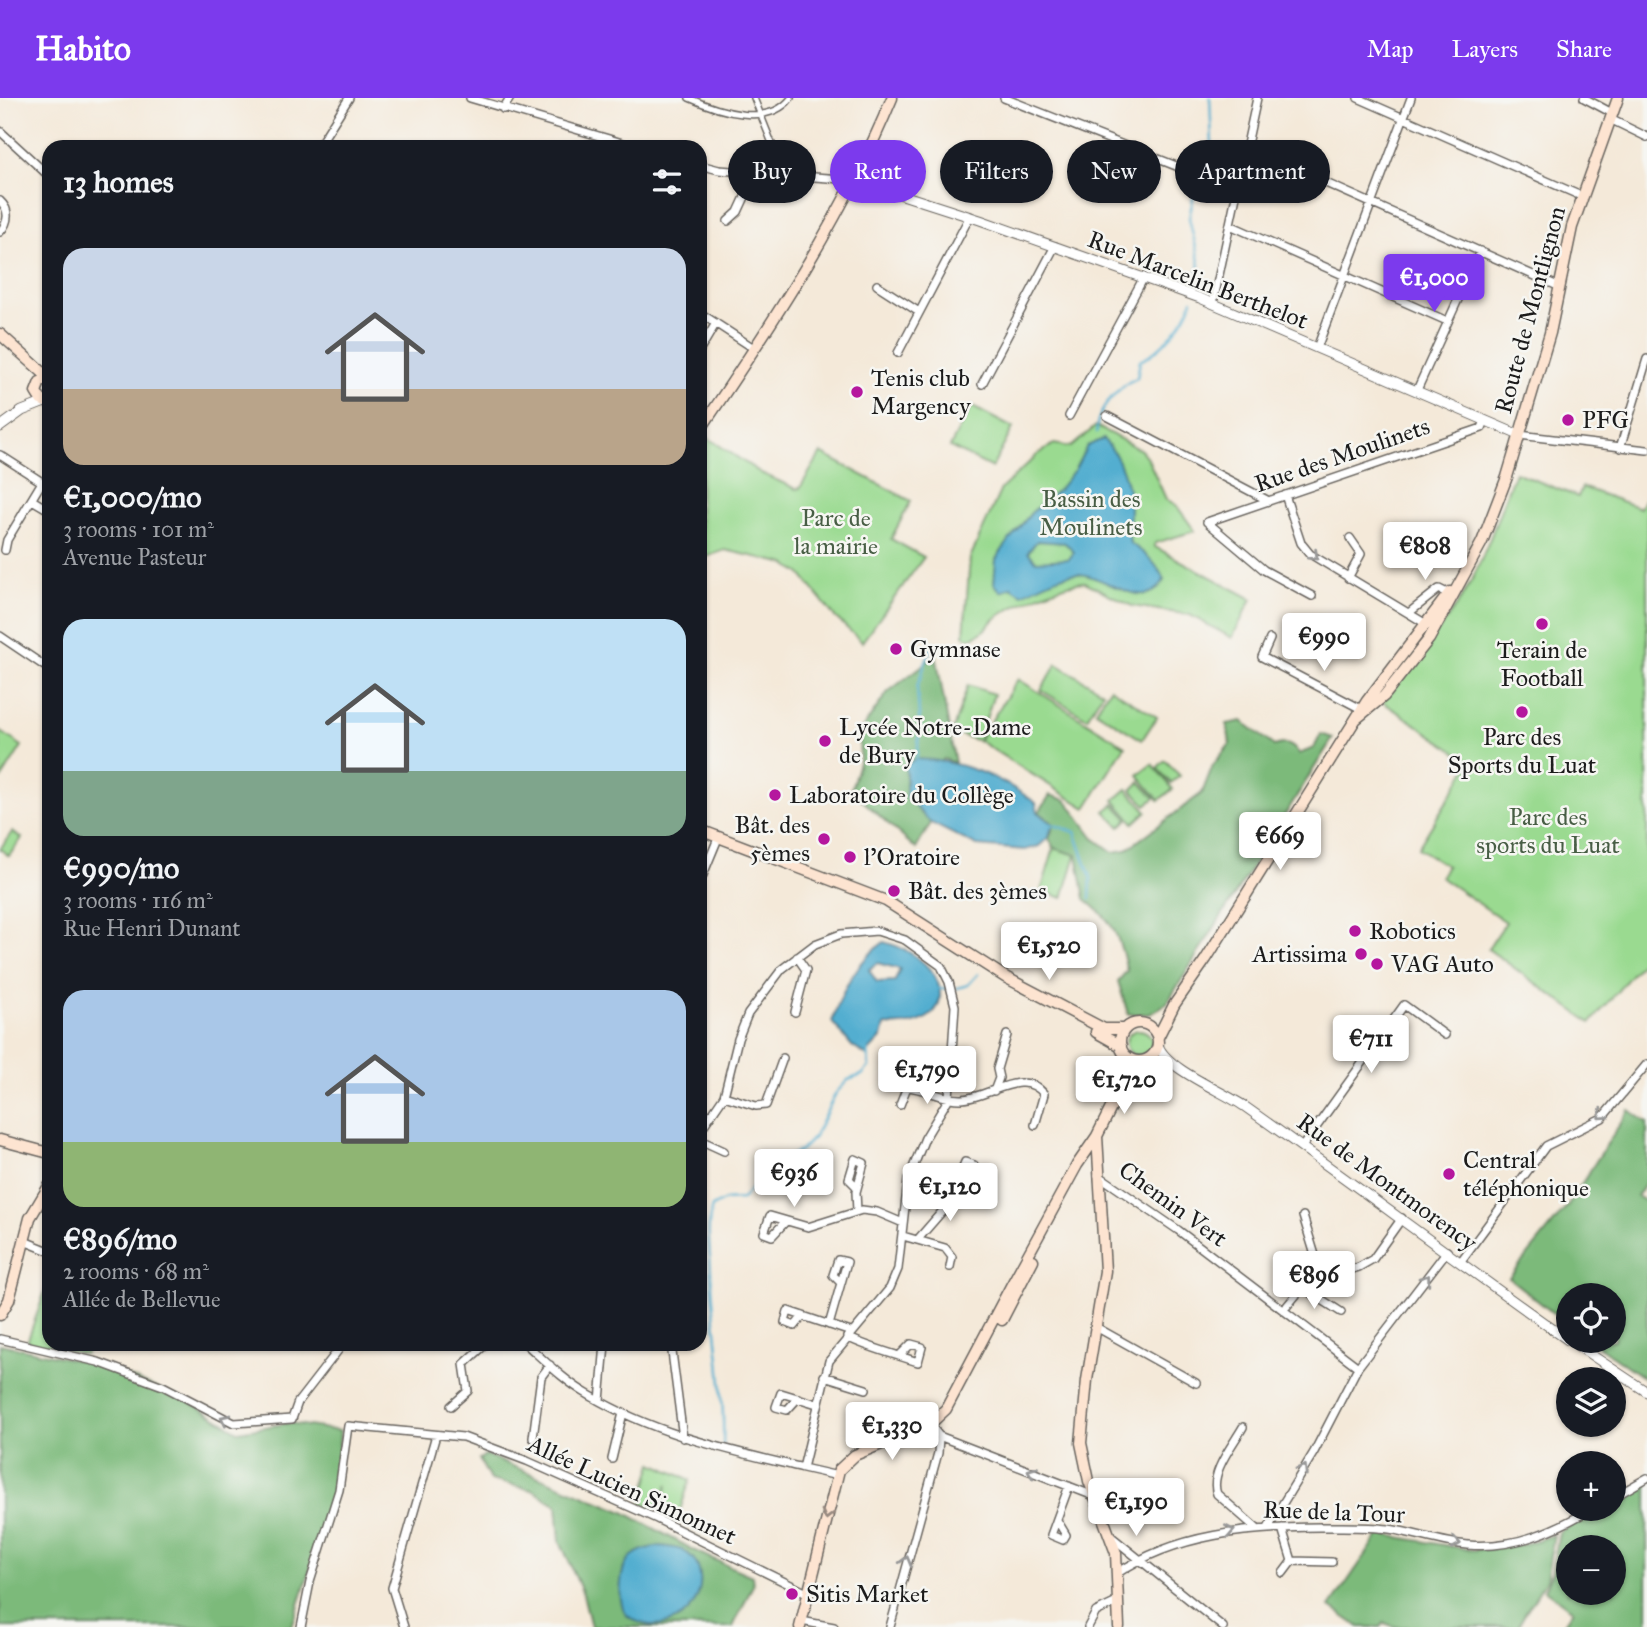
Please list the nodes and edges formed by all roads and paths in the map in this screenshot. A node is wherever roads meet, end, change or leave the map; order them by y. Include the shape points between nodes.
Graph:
1 (349, 98) edge
2 (470, 98) edge
3 (510, 98) edge
4 (689, 98) edge
5 (754, 98) edge
6 (791, 98) edge
7 (892, 98) edge
8 (1004, 98) edge
9 (1257, 98) edge
10 (1358, 98) edge
11 (1411, 98) edge
12 (1584, 98) edge
13 (1618, 98) edge
14 (503, 109) junction
15 (760, 114) junction
16 (1611, 116) junction
17 (1403, 118) junction
18 (0, 131) edge
19 (1647, 137) edge
20 (323, 140) edge
21 (612, 140) edge
22 (771, 140) edge
23 (874, 140) edge
24 (1249, 140) edge
25 (1175, 166) edge
26 (707, 167) edge
27 (42, 170) edge
28 (728, 171) edge
29 (1330, 185) edge
30 (1581, 197) junction
31 (0, 201) edge
32 (926, 202) edge
33 (742, 203) edge
34 (842, 203) edge
35 (1234, 203) edge
36 (1371, 203) junction
37 (970, 216) junction
38 (728, 221) dead end
39 (1230, 225) junction
40 (0, 232) edge
41 (1055, 246) junction
42 (1480, 251) junction
43 (1144, 276) junction
44 (1344, 276) junction
45 (877, 285) dead end
46 (1560, 287) junction
47 (1213, 303) junction
48 (919, 312) junction
49 (707, 317) edge
50 (1447, 321) junction
51 (716, 323) junction
52 (0, 334) edge
53 (707, 338) edge
54 (1317, 348) junction
55 (755, 349) junction
56 (898, 353) dead end
57 (22, 355) junction
58 (1646, 362) edge
59 (42, 373) edge
60 (42, 384) edge
61 (982, 384) dead end
62 (36, 389) junction
63 (1417, 390) junction
64 (42, 397) edge
65 (42, 405) edge
66 (22, 411) junction
67 (1069, 416) dead end
68 (1107, 416) dead end
69 (707, 420) edge
70 (1485, 421) junction
71 (0, 427) edge
72 (1519, 435) junction
73 (1620, 448) junction
74 (1647, 450) edge
75 (0, 455) edge
76 (42, 481) edge
77 (42, 489) edge
78 (1285, 495) junction
79 (32, 500) junction
80 (1267, 500) junction
81 (42, 506) edge
82 (1350, 538) dead end
83 (5, 550) dead end
84 (1466, 572) junction
85 (1348, 578) junction
86 (1449, 594) junction
87 (1312, 596) dead end
88 (1410, 612) junction
89 (1431, 627) junction
90 (3, 638) edge
91 (1270, 639) dead end
92 (0, 648) edge
93 (42, 664) edge
94 (1361, 713) junction
95 (707, 835) edge
96 (717, 840) junction
97 (707, 865) edge
98 (797, 957) junction
99 (1174, 1005) junction
100 (795, 1012) dead end
101 (1145, 1024) junction
102 (1125, 1029) junction
103 (1007, 1035) dead end
104 (1445, 1035) dead end
105 (1158, 1041) junction
106 (1123, 1050) junction
107 (783, 1059) dead end
108 (1144, 1060) junction
109 (1647, 1065) edge
110 (1176, 1066) junction
111 (1122, 1086) junction
112 (995, 1091) junction
113 (724, 1096) junction
114 (949, 1098) junction
115 (900, 1105) dead end
116 (707, 1121) edge
117 (1035, 1125) dead end
118 (1097, 1136) junction
119 (0, 1140) edge
120 (707, 1143) edge
121 (1301, 1147) junction
122 (42, 1151) edge
123 (724, 1151) dead end
124 (1097, 1154) junction
125 (1098, 1175) junction
126 (956, 1184) dead end
127 (857, 1186) dead end
128 (42, 1198) edge
129 (857, 1211) junction
130 (1303, 1216) dead end
131 (1402, 1218) junction
132 (786, 1221) dead end
133 (903, 1223) junction
134 (903, 1236) junction
135 (919, 1238) junction
136 (24, 1241) junction
137 (42, 1248) edge
138 (1447, 1251) junction
139 (1461, 1261) junction
140 (950, 1267) dead end
141 (1322, 1278) junction
142 (841, 1283) dead end
143 (1302, 1287) junction
144 (1287, 1306) dead end
145 (1341, 1312) dead end
146 (0, 1315) edge
147 (803, 1316) dead end
148 (829, 1325) junction
149 (1096, 1327) junction
150 (1556, 1330) edge
151 (849, 1334) junction
152 (0, 1339) edge
153 (42, 1349) edge
154 (50, 1351) edge
155 (338, 1351) edge
156 (478, 1351) edge
157 (534, 1351) edge
158 (604, 1351) edge
159 (672, 1351) edge
160 (1588, 1353) edge
161 (899, 1356) dead end
162 (550, 1365) junction
163 (1358, 1367) junction
164 (824, 1376) junction
165 (1196, 1383) dead end
166 (866, 1389) dead end
167 (1647, 1392) edge
168 (798, 1398) dead end
169 (600, 1401) junction
170 (817, 1404) junction
171 (451, 1406) dead end
172 (623, 1413) junction
173 (1243, 1427) dead end
174 (934, 1429) junction
175 (436, 1435) junction
176 (533, 1438) dead end
177 (683, 1438) junction
178 (612, 1459) dead end
179 (803, 1468) junction
180 (838, 1476) junction
181 (1647, 1478) edge
182 (1069, 1486) junction
183 (1626, 1490) edge
184 (1095, 1497) junction
185 (1056, 1520) dead end
186 (1568, 1521) edge
187 (1256, 1528) junction
188 (1268, 1528) junction
189 (1282, 1528) junction
190 (1113, 1538) junction
191 (1143, 1561) junction
192 (1292, 1561) junction
193 (1332, 1562) dead end
194 (1283, 1573) dead end
195 (1116, 1575) junction
196 (807, 1594) junction
197 (1117, 1602) junction
198 (800, 1624) edge
199 (1212, 1624) edge
200 (301, 1627) edge
201 (404, 1627) edge
202 (834, 1627) edge
203 (890, 1627) edge
204 (1088, 1627) edge
205 (1119, 1627) edge
206 (1223, 1627) edge

1 - 20 street
2 - 14 street
3 - 14 street
4 - 15 street via 727,111
5 - 15 street
6 - 15 street via 775,111
7 - 23 main road
8 - 25 street
9 - 24 street
10 - 17 street
11 - 17 street
12 - 16 street
13 - 16 main road, Route de Montlignon
14 - 21 street
15 - 22 street
16 - 19 street
16 - 30 main road, Route de Montlignon
17 - 30 street
17 - 36 street
18 - 27 street
26 - 28 street
29 - 36 street
30 - 46 main road, Route de Montlignon
31 - 40 street via 7,214
32 - 37 street, Rue Marcelin Berthelot
33 - 38 street
34 - 55 main road
35 - 39 street
36 - 42 street
36 - 44 street
37 - 41 street, Rue Marcelin Berthelot
37 - 48 street
39 - 44 street
39 - 47 street
41 - 43 street, Rue Marcelin Berthelot
41 - 61 street
42 - 46 street
42 - 50 street
43 - 47 street, Rue Marcelin Berthelot
43 - 67 street
44 - 50 street
44 - 54 street
45 - 48 street
46 - 72 main road, Route de Montlignon
47 - 54 street, Rue Marcelin Berthelot
48 - 56 street
49 - 51 street
50 - 63 street
51 - 53 street
51 - 55 street
52 - 57 main road
54 - 63 street, Rue Marcelin Berthelot
55 - 69 main road
57 - 59 main road
57 - 62 main road
58 - 73 street
60 - 62 main road
62 - 64 main road
62 - 66 street
63 - 70 street, Rue Marcelin Berthelot
65 - 66 street
66 - 71 street
68 - 80 street
70 - 72 street, Rue Marcelin Berthelot
70 - 78 street, Rue des Moulinets via 1482,428
72 - 73 street
72 - 84 main road, Route de Montlignon via 1482,542
73 - 74 street
75 - 76 street
77 - 79 street
78 - 80 street, Rue des Moulinets
78 -> 85 street via 1301,543 1326,566
79 - 81 street
79 - 83 street
80 - 87 street, Rue des Moulinets via 1207,522 1264,570
82 - 85 street via 1361,554
84 - 86 main road, Route de Montlignon
84 - 89 main road, Route de Montlignon
85 - 88 street
86 - 88 street via 1439,589
86 - 89 main road, Route de Montlignon
88 - 89 street
89 - 94 main road, Route de Montlignon via 1384,696
90 - 92 street
90 - 93 street
91 - 94 street via 1262,657
94 - 99 main road, Route de Montlignon
95 - 96 main road
96 - 97 street
96 - 102 main road via 878,898 1005,977 1104,1029
96 - 106 main road via 897,915 980,969
98 - 100 street via 806,970
98 - 113 street via 765,988 748,1014
98 - 114 street via 832,937 865,930 892,934 925,953 949,982 955,1006
99 - 101 main road, Route de Montlignon
99 - 105 main road, Route de Montlignon
101 - 102 main road
101 - 105 main road
102 - 106 main road
103 - 112 street
104 - 121 street via 1404,1005
105 - 108 main road
105 - 110 street, Rue de Montmorency via 1163,1056
106 - 108 main road
106 - 111 main road
107 - 113 street via 766,1105
108 - 110 street, Rue de Montmorency
108 - 111 main road
109 -> 139 street via 1602,1118 1546,1146
110 - 121 street, Rue de Montmorency via 1237,1101
111 - 118 main road
112 - 114 street via 969,1099
112 - 117 street via 1021,1083 1038,1086 1045,1094
113 - 116 street
114 - 115 street via 907,1087
114 - 133 street via 925,1138 908,1180
118 - 124 main road
118 - 174 main road
119 - 122 main road
120 - 123 street
121 - 131 street, Rue de Montmorency
124 - 125 main road
124 - 174 main road via 1085,1160 958,1403
125 - 149 main road via 1105,1257
125 - 163 street, Chemin Vert
126 - 135 street via 946,1207
127 - 129 street
128 - 136 main road
129 - 132 street via 808,1227
129 - 133 street via 877,1212
130 - 141 street
131 - 138 street, Rue de Montmorency
131 - 141 street via 1373,1259
133 - 134 street
134 - 135 street
134 - 151 street via 890,1288
135 - 140 street via 944,1248 952,1257
136 - 137 street
136 - 146 main road via 9,1300
138 - 139 street, Rue de Montmorency
163 -> 138 street
139 - 150 street, Rue de Montmorency
141 - 143 street
142 - 148 street
143 - 144 street
143 - 145 street
147 - 148 street
148 - 151 street
149 - 165 street
149 - 184 main road via 1081,1443
151 - 161 street
151 - 164 street
153 -> 152 street
155 -> 154 street via 298,1402 292,1419 234,1423 163,1386
156 - 171 street via 464,1364 468,1391
157 - 162 street
158 - 169 street
159 - 177 street
160 - 167 street, Rue de Montmorency
162 - 169 street
162 - 176 street via 541,1377
188 -> 163 street
164 - 166 street
164 - 170 street
168 - 170 street
169 - 172 street
170 - 179 street
172 - 177 street
172 - 178 street
173 - 187 street via 1214,1487
174 - 180 main road via 855,1455 844,1463
182 -> 174 street
203 -> 174 street via 937,1454
175 - 196 street, Allée Lucien Simonnet via 463,1437 527,1461
175 - 200 street, Allée Lucien Simonnet via 348,1426 339,1490
175 - 201 street via 392,1588
177 - 179 street
179 - 180 street
180 -> 196 main road
181 - 183 street
182 - 184 street
182 - 185 street
184 - 190 main road
189 -> 186 street, Rue de la Tour via 1387,1528 1469,1545 1519,1542
187 - 188 street, Rue de la Tour
191 -> 187 street, Rue de la Tour via 1188,1542
188 - 189 street, Rue de la Tour
189 - 192 street
190 - 191 street
190 - 195 main road
191 - 195 street, Rue de la Tour
191 - 199 street
192 - 193 street
192 - 194 street
195 - 197 main road
196 - 198 main road
197 - 204 street via 1096,1612
197 - 205 main road
198 - 202 street
199 - 206 street

